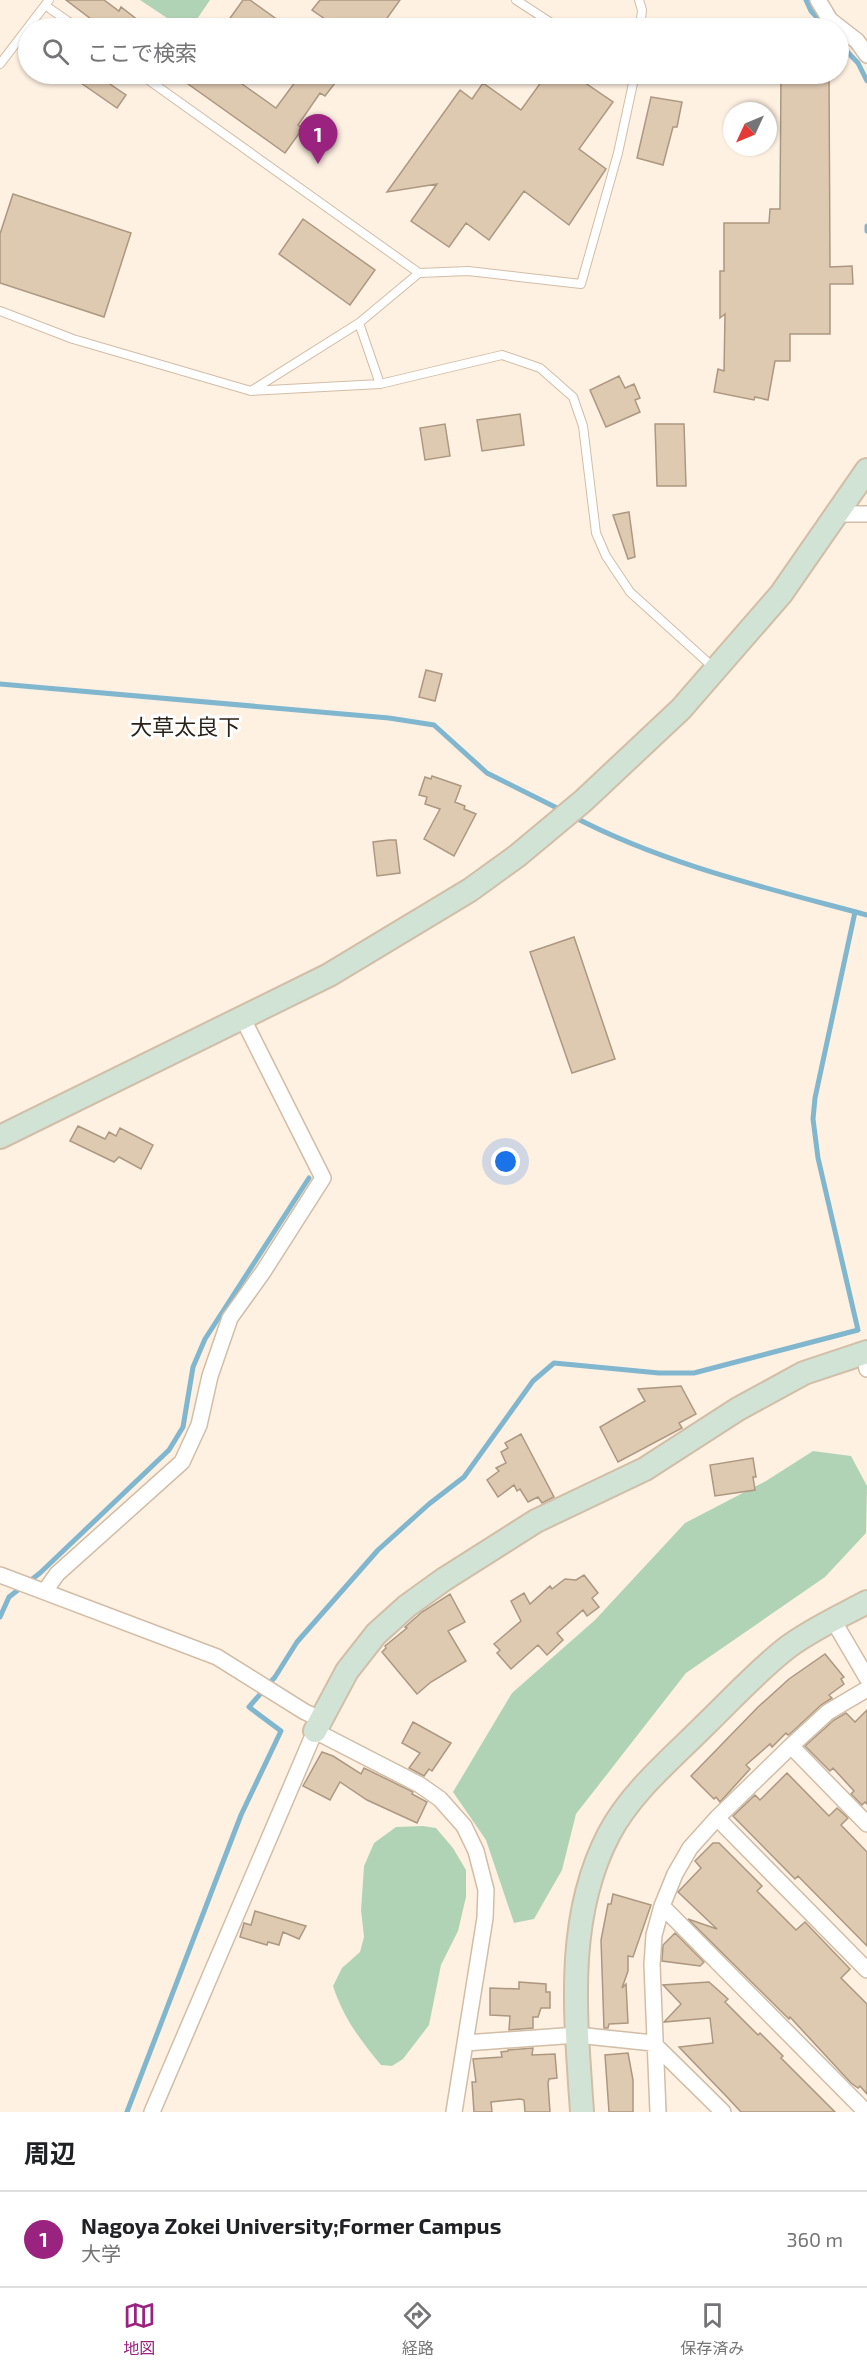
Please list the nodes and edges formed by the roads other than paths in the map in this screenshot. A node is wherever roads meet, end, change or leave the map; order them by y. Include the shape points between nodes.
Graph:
1 (516, 0) edge
2 (639, 0) edge
3 (818, 0) edge
4 (47, 3) edge
5 (35, 18) edge
6 (66, 18) edge
7 (544, 18) edge
8 (641, 18) edge
9 (829, 18) edge
10 (849, 35) edge
11 (18, 41) edge
12 (867, 55) edge
13 (0, 64) edge
14 (154, 84) edge
15 (633, 84) edge
16 (419, 273) junction
17 (0, 311) edge
18 (359, 323) junction
19 (381, 384) junction
20 (250, 391) junction
21 (867, 470) edge
22 (838, 514) junction
23 (867, 514) edge
24 (715, 669) junction
25 (242, 1017) junction
26 (0, 1137) edge
27 (866, 1358) edge
28 (0, 1575) edge
29 (45, 1591) junction
30 (867, 1602) edge
31 (833, 1620) junction
32 (867, 1678) edge
33 (867, 1689) edge
34 (318, 1725) junction
35 (791, 1746) junction
36 (717, 1818) junction
37 (867, 1824) edge
38 (662, 1906) junction
39 (867, 1970) edge
40 (577, 2035) junction
41 (465, 2043) junction
42 (653, 2043) junction
43 (863, 2109) edge
44 (152, 2112) edge
45 (454, 2112) edge
46 (582, 2112) edge
47 (658, 2112) edge
48 (723, 2112) edge

1 - 7 lane
2 - 8 lane
3 - 9 street
4 - 5 lane
4 - 6 lane
10 - 12 street
11 - 13 lane
14 - 16 lane
15 - 16 lane via 618,153 580,284 468,271
16 - 18 lane
17 - 20 lane via 73,339
18 - 19 lane
18 - 20 lane
19 - 20 lane
19 - 24 lane via 502,355 540,368 573,397 583,426 596,532 606,556 630,592
21 - 22 street
22 - 23 street
22 - 24 street via 781,594
24 - 25 street via 681,709 583,801 470,890 329,975
25 - 26 street
25 - 29 street via 323,1178 230,1318 210,1376 199,1425 182,1462 57,1574
27 - 34 street via 804,1373 738,1409 645,1470 536,1521 443,1580 376,1634 347,1671
28 - 29 street
29 - 34 street via 217,1657 305,1712
30 - 31 street
31 - 32 street
31 - 40 street via 763,1668 649,1781 610,1833 591,1878 577,1946
33 - 35 street via 828,1712
34 - 41 street via 440,1799 464,1826 472,1842 486,1890
34 - 44 street
35 - 36 street
35 - 37 street
36 - 38 street via 685,1857
36 - 39 street
38 - 42 street via 654,1935 652,1965
38 - 43 street
40 - 41 street
40 - 42 street
40 - 46 street
41 - 45 street
42 - 47 street
42 - 48 street

